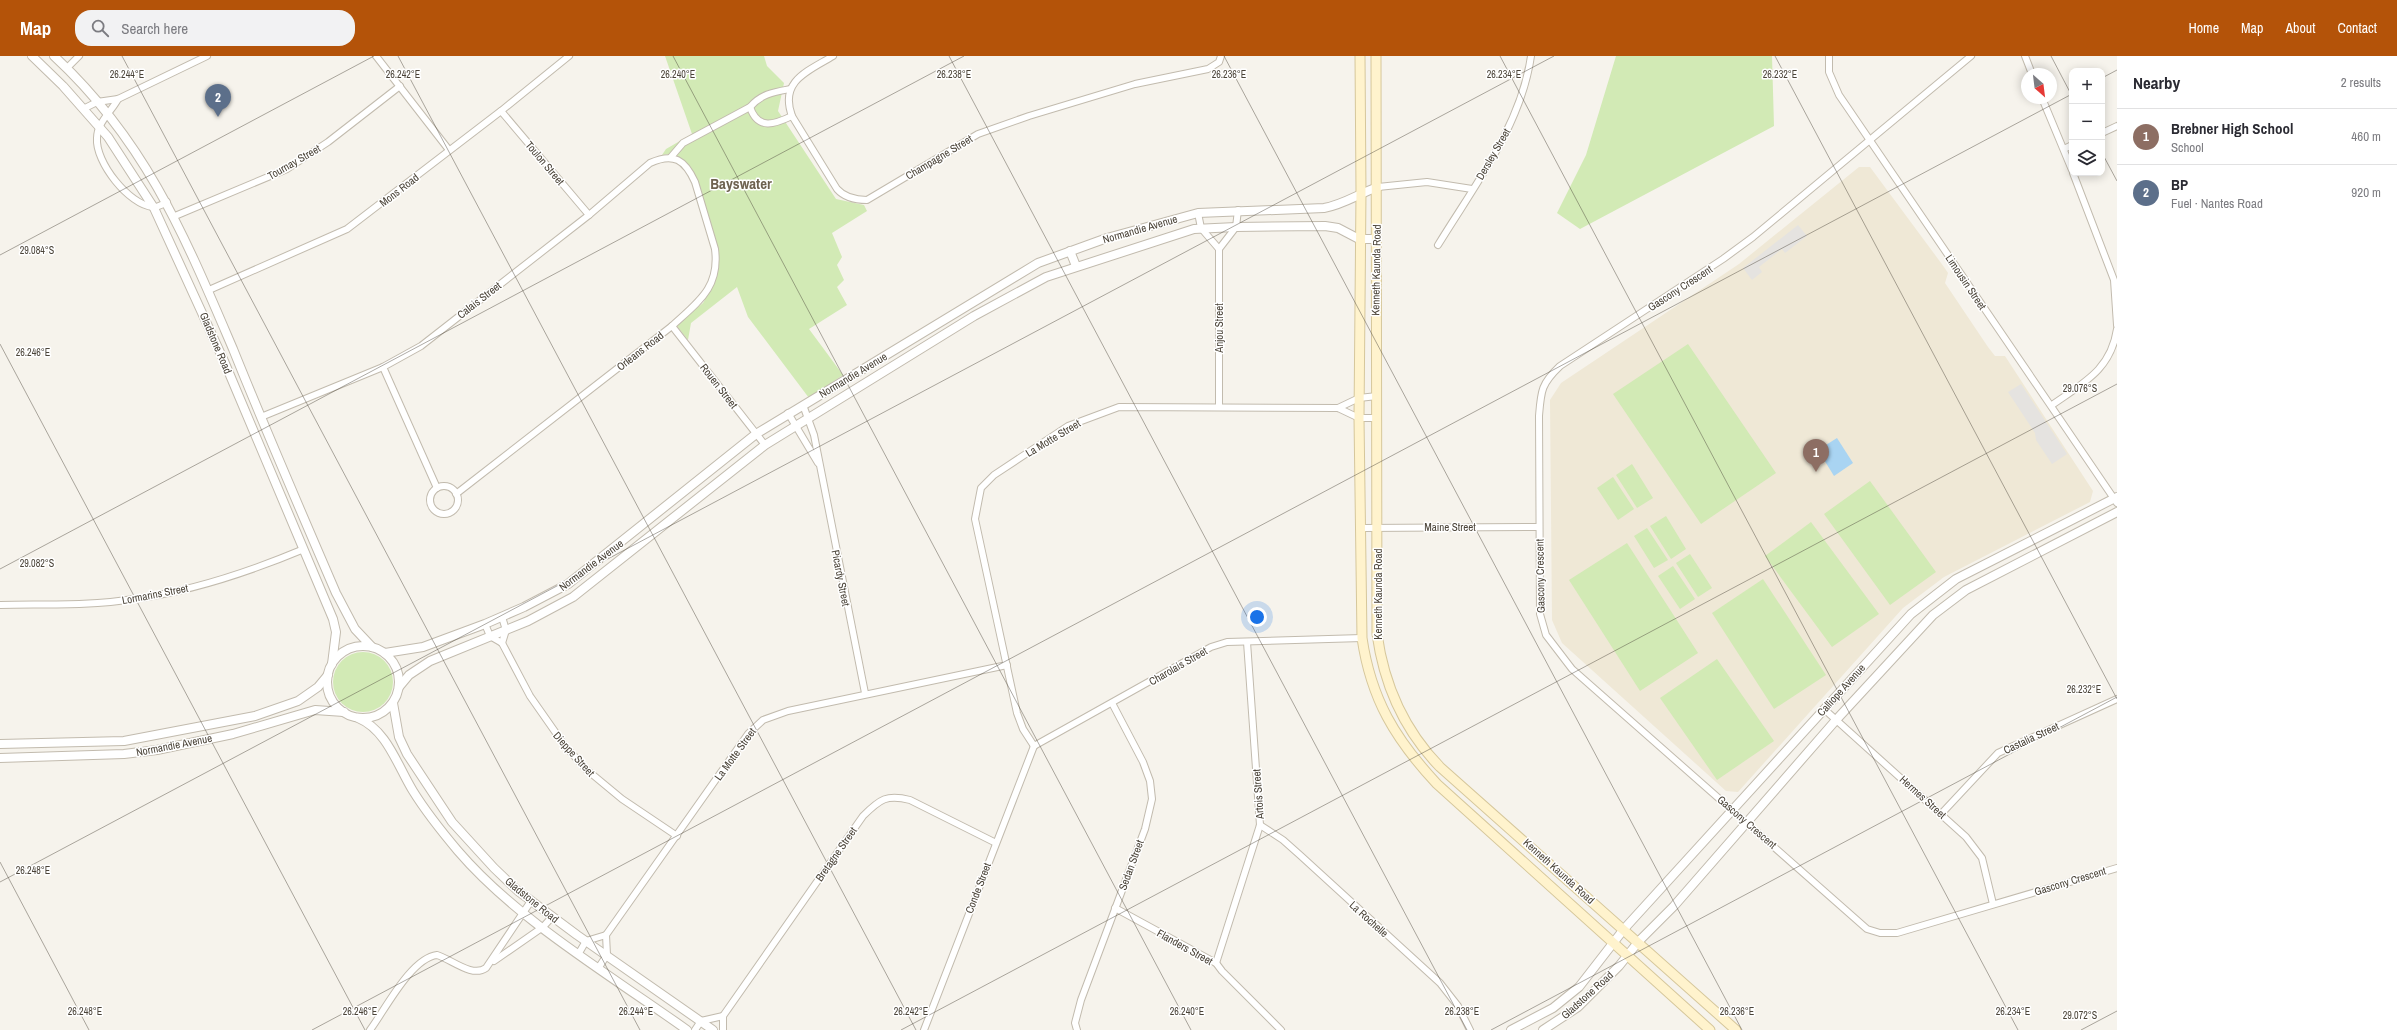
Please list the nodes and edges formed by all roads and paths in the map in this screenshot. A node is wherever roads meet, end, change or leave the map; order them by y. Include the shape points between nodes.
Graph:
1 (32, 56) edge
2 (79, 56) edge
3 (207, 56) edge
4 (376, 56) edge
5 (568, 56) edge
6 (833, 56) edge
7 (1221, 56) edge
8 (1360, 56) edge
9 (1376, 56) edge
10 (1531, 56) edge
11 (1829, 56) edge
12 (1972, 56) edge
13 (2025, 56) edge
14 (57, 59) edge
15 (67, 68) junction
16 (2030, 68) edge
17 (50, 73) junction
18 (74, 76) junction
19 (63, 86) junction
20 (400, 86) junction
21 (790, 89) junction
22 (118, 99) junction
23 (97, 102) junction
24 (2045, 104) edge
25 (750, 107) junction
26 (83, 109) junction
27 (500, 111) junction
28 (109, 114) junction
29 (792, 116) junction
30 (98, 126) junction
31 (2117, 126) edge
32 (2105, 132) edge
33 (1870, 141) junction
34 (2069, 147) edge
35 (2064, 149) junction
36 (450, 150) junction
37 (671, 157) junction
38 (2069, 162) edge
39 (2074, 176) edge
40 (1378, 187) junction
41 (1472, 189) junction
42 (1361, 192) junction
43 (167, 202) junction
44 (154, 208) junction
45 (1238, 210) junction
46 (1198, 213) junction
47 (589, 215) junction
48 (175, 216) junction
49 (180, 226) junction
50 (1236, 227) junction
51 (1201, 228) junction
52 (166, 233) junction
53 (1359, 239) junction
54 (1376, 239) junction
55 (1438, 245) dead end
56 (1219, 249) junction
57 (1070, 250) junction
58 (1076, 266) junction
59 (2115, 279) edge
60 (204, 280) junction
61 (191, 285) junction
62 (209, 290) junction
63 (213, 300) junction
64 (200, 306) junction
65 (2117, 325) edge
66 (672, 326) junction
67 (2117, 329) edge
68 (1359, 340) junction
69 (1376, 340) junction
70 (383, 367) junction
71 (1377, 396) junction
72 (1359, 398) junction
73 (803, 405) junction
74 (2052, 405) junction
75 (257, 406) junction
76 (1219, 406) junction
77 (1338, 408) junction
78 (245, 412) junction
79 (788, 414) junction
80 (809, 416) junction
81 (261, 417) junction
82 (1359, 418) junction
83 (1377, 418) junction
84 (795, 425) junction
85 (266, 427) junction
86 (254, 432) junction
87 (756, 434) junction
88 (765, 445) junction
89 (818, 463) junction
90 (438, 488) junction
91 (456, 494) junction
92 (2116, 499) edge
93 (2117, 512) edge
94 (1539, 527) junction
95 (1362, 528) junction
96 (1378, 528) junction
97 (311, 534) junction
98 (299, 538) junction
99 (304, 549) junction
100 (319, 553) junction
101 (307, 557) junction
102 (0, 605) edge
103 (502, 617) junction
104 (485, 624) junction
105 (506, 630) junction
106 (490, 636) junction
107 (1362, 638) junction
108 (1247, 642) junction
109 (502, 643) junction
110 (372, 647) junction
111 (385, 653) junction
112 (332, 664) junction
113 (1006, 665) junction
114 (328, 675) junction
115 (399, 688) junction
116 (865, 693) junction
117 (2117, 699) edge
118 (393, 703) junction
119 (1112, 703) junction
120 (1824, 710) junction
121 (344, 712) junction
122 (358, 718) junction
123 (1836, 720) junction
124 (0, 744) edge
125 (1034, 746) junction
126 (0, 758) edge
127 (1484, 805) junction
128 (1734, 810) junction
129 (1942, 813) junction
130 (1474, 817) junction
131 (1747, 822) junction
132 (1260, 825) junction
133 (677, 836) junction
134 (996, 843) junction
135 (2117, 868) edge
136 (531, 901) junction
137 (1993, 904) junction
138 (1115, 908) junction
139 (523, 912) junction
140 (552, 917) junction
141 (543, 927) junction
142 (1624, 929) junction
143 (606, 934) junction
144 (586, 941) junction
145 (1639, 941) junction
146 (1613, 943) junction
147 (579, 953) junction
148 (607, 955) junction
149 (1627, 956) junction
150 (491, 963) junction
151 (1216, 963) junction
152 (599, 967) junction
153 (723, 1016) junction
154 (701, 1021) junction
155 (1465, 1027) edge
156 (370, 1030) edge
157 (687, 1030) edge
158 (695, 1030) edge
159 (714, 1030) edge
160 (723, 1030) edge
161 (924, 1030) edge
162 (1077, 1030) edge
163 (1281, 1030) edge
164 (1470, 1030) edge
165 (1510, 1030) edge
166 (1543, 1030) edge
167 (1710, 1030) edge
168 (1736, 1030) edge

1 - 17 street, Gladstone Road
2 - 15 street
3 - 22 street
4 - 20 street
5 - 27 street, Mons Road
6 - 21 street via 804,74
7 - 29 street, Champagne Street via 1219,62 1208,69 1136,84 978,134 867,200 858,200 840,192
8 - 42 main road, Kenneth Kaunda Road
9 - 40 main road, Kenneth Kaunda Road
10 - 41 street, Dersley Street via 1515,113
11 - 33 street, Limousin Street via 1829,72 1833,84
12 - 33 street, Gascony Crescent
13 - 16 street
14 - 15 street, Gladstone Road
14 - 17 street
15 - 18 street, Gladstone Road
17 - 19 street, Gladstone Road
18 - 19 street
18 - 23 street, Gladstone Road
19 - 26 street, Gladstone Road
20 - 36 street
20 - 48 street, Tournay Street via 328,142 287,169
21 - 25 street via 770,92 757,99
21 - 29 street, Champagne Street via 788,104
22 - 23 street
22 - 28 street
23 - 26 street
23 - 28 street, Gladstone Road
24 - 35 street
25 - 29 street via 752,114 764,124 775,124
25 - 37 street via 683,143
26 - 30 street, Gladstone Road
27 - 36 street, Mons Road
27 - 47 street, Toulon Street
28 - 30 street
28 - 43 street, Gladstone Road via 137,152
30 - 44 street, Gladstone Road via 124,160
30 - 44 street via 98,147 122,189 140,204
31 - 32 street
33 - 74 street, Limousin Street
33 - 94 street, Gascony Crescent via 1793,206 1723,259 1560,366 1548,377 1542,386 1539,416
34 - 35 street
35 - 38 street
36 - 62 street, Mons Road via 347,229
37 - 47 street, Calais Street via 650,163
37 - 66 street, Orleans Road via 679,160 691,173 695,182 716,259 714,278 705,296
39 - 59 street
40 - 41 street via 1427,182
40 - 42 street, Normandie Avenue
40 - 54 main road, Kenneth Kaunda Road
41 - 55 street, Dersley Street
42 - 45 street, Normandie Avenue via 1343,203 1324,208
42 - 53 main road, Kenneth Kaunda Road
43 - 44 street
43 - 48 street, Gladstone Road
44 - 52 street, Gladstone Road
45 - 46 street, Normandie Avenue
45 - 50 street
46 - 51 street
46 - 57 street, Normandie Avenue
47 - 70 street, Calais Street via 421,346
48 - 49 street, Gladstone Road
49 - 52 street
49 - 60 street, Gladstone Road
50 - 51 street, Normandie Avenue
50 - 53 street, Normandie Avenue via 1331,227
50 - 56 street
51 - 56 street
51 - 58 street, Normandie Avenue
52 - 61 street, Gladstone Road
53 - 54 street
53 - 68 main road, Kenneth Kaunda Road
54 - 69 main road, Kenneth Kaunda Road
56 - 76 street, Anjou Street
57 - 58 street
57 - 73 street, Normandie Avenue via 1027,269
58 - 80 street, Normandie Avenue via 1046,277 980,312
59 - 65 street
60 - 61 street
60 - 62 street, Gladstone Road
61 - 64 street, Gladstone Road
62 - 63 street, Gladstone Road
63 - 64 street
63 - 75 street, Gladstone Road
64 - 78 street, Gladstone Road
66 - 87 street, Rouen Street
66 - 91 street, Orleans Road
67 - 74 street via 2115,345 2097,372
68 - 69 main road
68 - 72 main road, Kenneth Kaunda Road
69 - 71 main road, Kenneth Kaunda Road
70 - 81 street, Calais Street
70 - 90 street
71 - 72 street, La Motte Street
71 - 83 main road, Kenneth Kaunda Road
72 - 77 street, La Motte Street
72 - 82 main road, Kenneth Kaunda Road
73 - 79 street, Normandie Avenue
73 - 80 street, Picardy Street
74 - 92 street, Limousin Street
75 - 78 street
75 - 81 street, Gladstone Road
76 - 77 street, La Motte Street
76 - 113 street, La Motte Street via 1118,406 1068,426 986,482 978,497 975,519
77 - 82 street, La Motte Street
78 - 86 street, Gladstone Road
79 - 84 street, Picardy Street
79 - 87 street, Normandie Avenue
80 - 84 street, Normandie Avenue
80 - 89 street, Picardy Street
81 - 85 street, Gladstone Road
82 - 83 street, La Motte Street
82 - 95 main road, Kenneth Kaunda Road
83 - 96 main road, Kenneth Kaunda Road
84 - 88 street, Normandie Avenue
84 - 89 street, Picardy Street
85 - 86 street
85 - 97 street, Gladstone Road
86 - 98 street, Gladstone Road
87 - 88 street, Rouen Street
87 - 103 street, Normandie Avenue via 585,572 549,595
88 - 105 street, Normandie Avenue via 578,593 549,611
89 - 116 street, Picardy Street
90 - 91 street via 446,486
90 - 91 street via 432,493 430,501 433,509 440,514 448,514 455,509 458,502
92 - 120 street, Calliope Avenue via 1950,583 1911,614
93 - 123 street, Calliope Avenue via 1982,581 1952,600 1914,634
94 - 96 street, Maine Street
94 - 128 street, Gascony Crescent via 1540,614 1542,625 1553,646 1572,669
95 - 96 street, Maine Street
95 - 107 main road, Kenneth Kaunda Road
96 - 127 main road, Kenneth Kaunda Road via 1377,634 1388,685 1405,722 1430,757
97 - 98 street
97 - 100 street, Gladstone Road
98 - 99 street, Gladstone Road
99 - 101 street, Gladstone Road
99 - 102 street, Lormarins Street via 246,572 135,599 98,603
100 - 101 street
100 - 110 street, Gladstone Road via 347,616
101 - 112 street, Gladstone Road via 333,619 336,632
103 - 104 street, Normandie Avenue
103 - 105 street
104 - 106 street
104 - 111 street, Normandie Avenue via 423,647
105 - 106 street, Normandie Avenue
105 - 109 street
106 - 109 street
106 - 115 street, Normandie Avenue via 425,664 409,675
107 - 108 street, Charolais Street
107 - 130 main road, Kenneth Kaunda Road via 1368,670 1383,712 1394,732 1419,764
108 - 119 street, Charolais Street via 1227,642 1211,647
108 - 132 street, Artois Street
109 - 133 street, Dieppe Street via 530,696 565,746 587,770 622,799
110 - 111 street
110 - 112 street via 354,647 338,656
111 - 115 street via 396,668
112 - 114 street
113 - 116 street, La Motte Street
113 - 125 street, La Motte Street via 1018,717
114 - 121 street via 330,696
114 - 124 street, Normandie Avenue via 318,687 298,701 255,716 124,741
115 - 118 street
116 - 133 street, La Motte Street via 788,711 763,720 748,734
117 - 129 street, Castalia Street via 1998,753
118 - 122 street via 377,715
118 - 136 street, Gladstone Road via 399,737 440,805 469,842
119 - 125 street, Charolais Street
119 - 138 street, Sedan Street via 1147,772 1152,791 1145,828
120 - 123 street, Hermes Street
120 - 128 street, Calliope Avenue
121 - 122 street
121 - 126 street, Normandie Avenue via 316,710 233,734 157,750 124,754
122 - 139 street, Gladstone Road via 370,723 384,739 412,790 448,839 468,862
123 - 129 street, Hermes Street
123 - 131 street, Calliope Avenue
125 - 134 street, Conde Street
127 - 130 main road
127 - 142 main road, Kenneth Kaunda Road
128 - 131 street, Gascony Crescent
128 - 142 street, Calliope Avenue
129 - 137 street, Hermes Street via 1966,836 1982,858
130 - 146 main road, Kenneth Kaunda Road
131 - 137 street, Gascony Crescent via 1858,922 1874,932 1897,933
131 - 145 street, Calliope Avenue via 1674,906
132 - 151 street, Artois Street
132 - 155 street, La Rochelle via 1296,852 1440,983 1458,1006
133 - 143 street, La Motte Street
134 - 153 street, Bretagne Street via 910,800 896,796 884,798 863,816
134 - 161 street, Conde Street
135 - 137 street, Gascony Crescent
136 - 139 street
136 - 140 street, Gladstone Road
138 - 151 street, Flanders Street
138 - 162 street, Sedan Street via 1081,1000 1075,1023
139 - 141 street, Gladstone Road
139 - 150 street
140 - 141 street
140 - 144 street, Gladstone Road
141 - 147 street, Gladstone Road
141 - 150 street
142 - 145 main road, Kenneth Kaunda Road
142 - 146 street, Calliope Avenue
143 - 144 street
143 - 148 street
144 - 147 street
144 - 148 street, Gladstone Road
145 - 149 street, Calliope Avenue
145 - 168 main road, Kenneth Kaunda Road
146 - 149 main road, Kenneth Kaunda Road
146 - 165 street, Gladstone Road via 1592,973 1567,997 1535,1019
147 - 152 street, Gladstone Road
148 - 152 street
148 - 154 street, Gladstone Road
149 - 166 street, Gladstone Road via 1578,1007
149 - 167 main road, Kenneth Kaunda Road
150 - 156 street via 478,971 458,966 437,955 427,958 397,990
151 - 163 street, Flanders Street
152 - 157 street, Gladstone Road
153 - 154 street
153 - 160 street
154 - 158 street
154 - 159 street, Gladstone Road
155 - 164 street, La Rochelle

